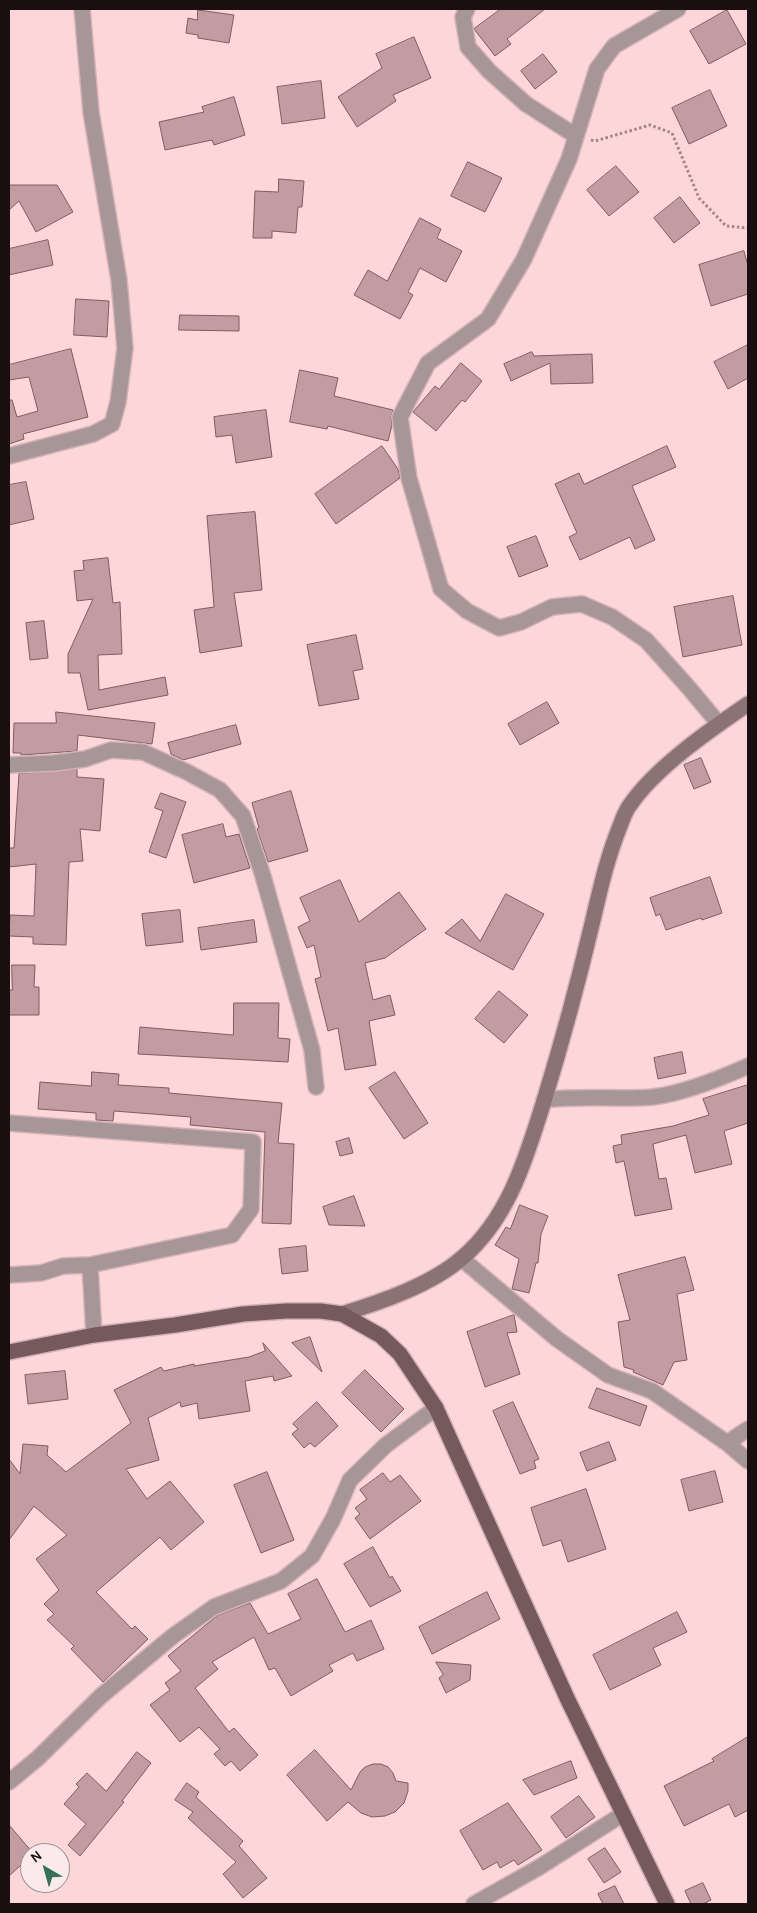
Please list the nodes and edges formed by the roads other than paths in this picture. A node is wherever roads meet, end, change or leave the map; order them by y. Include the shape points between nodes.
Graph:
1 (82, 9) edge
2 (467, 9) edge
3 (678, 9) edge
4 (576, 136) junction
5 (9, 456) edge
6 (748, 704) edge
7 (719, 724) junction
8 (9, 765) edge
9 (748, 1066) edge
10 (316, 1087) dead end
11 (544, 1100) junction
12 (9, 1123) edge
13 (462, 1259) junction
14 (90, 1265) junction
15 (9, 1275) edge
16 (342, 1314) junction
17 (94, 1336) junction
18 (9, 1352) edge
19 (436, 1408) junction
20 (748, 1429) edge
21 (727, 1443) junction
22 (748, 1461) edge
23 (9, 1782) edge
24 (623, 1814) junction
25 (474, 1904) edge
26 (668, 1904) edge

1 - 5 street via 91,112 119,280 125,348 118,402 112,424 93,434
2 - 4 street via 463,17 468,47 526,104
3 - 4 street via 614,46 597,69
4 - 7 street via 569,159 524,259 488,319 428,363 400,416 409,478 441,589 467,612 499,628 521,622 552,607 582,604 612,618 646,640
6 - 7 main road
7 - 11 main road via 649,782 629,806 609,853
8 - 10 street via 85,759 111,750 143,752 220,790 243,816 263,876 312,1050
9 - 11 street via 686,1090 653,1096
11 - 13 main road via 514,1186 487,1232
12 - 14 street via 253,1142 250,1210 232,1235
13 - 16 main road via 402,1293
13 - 21 street via 558,1339 608,1375 652,1391
14 - 15 street
14 - 17 street
16 - 17 main road via 321,1311 243,1314
16 - 19 main road via 381,1336 400,1354
17 - 18 main road
19 - 23 street via 386,1445 350,1480 312,1556 281,1581 214,1607 173,1636 101,1696
19 - 24 main road
20 - 21 street
21 - 22 street
24 - 25 street
24 - 26 main road

